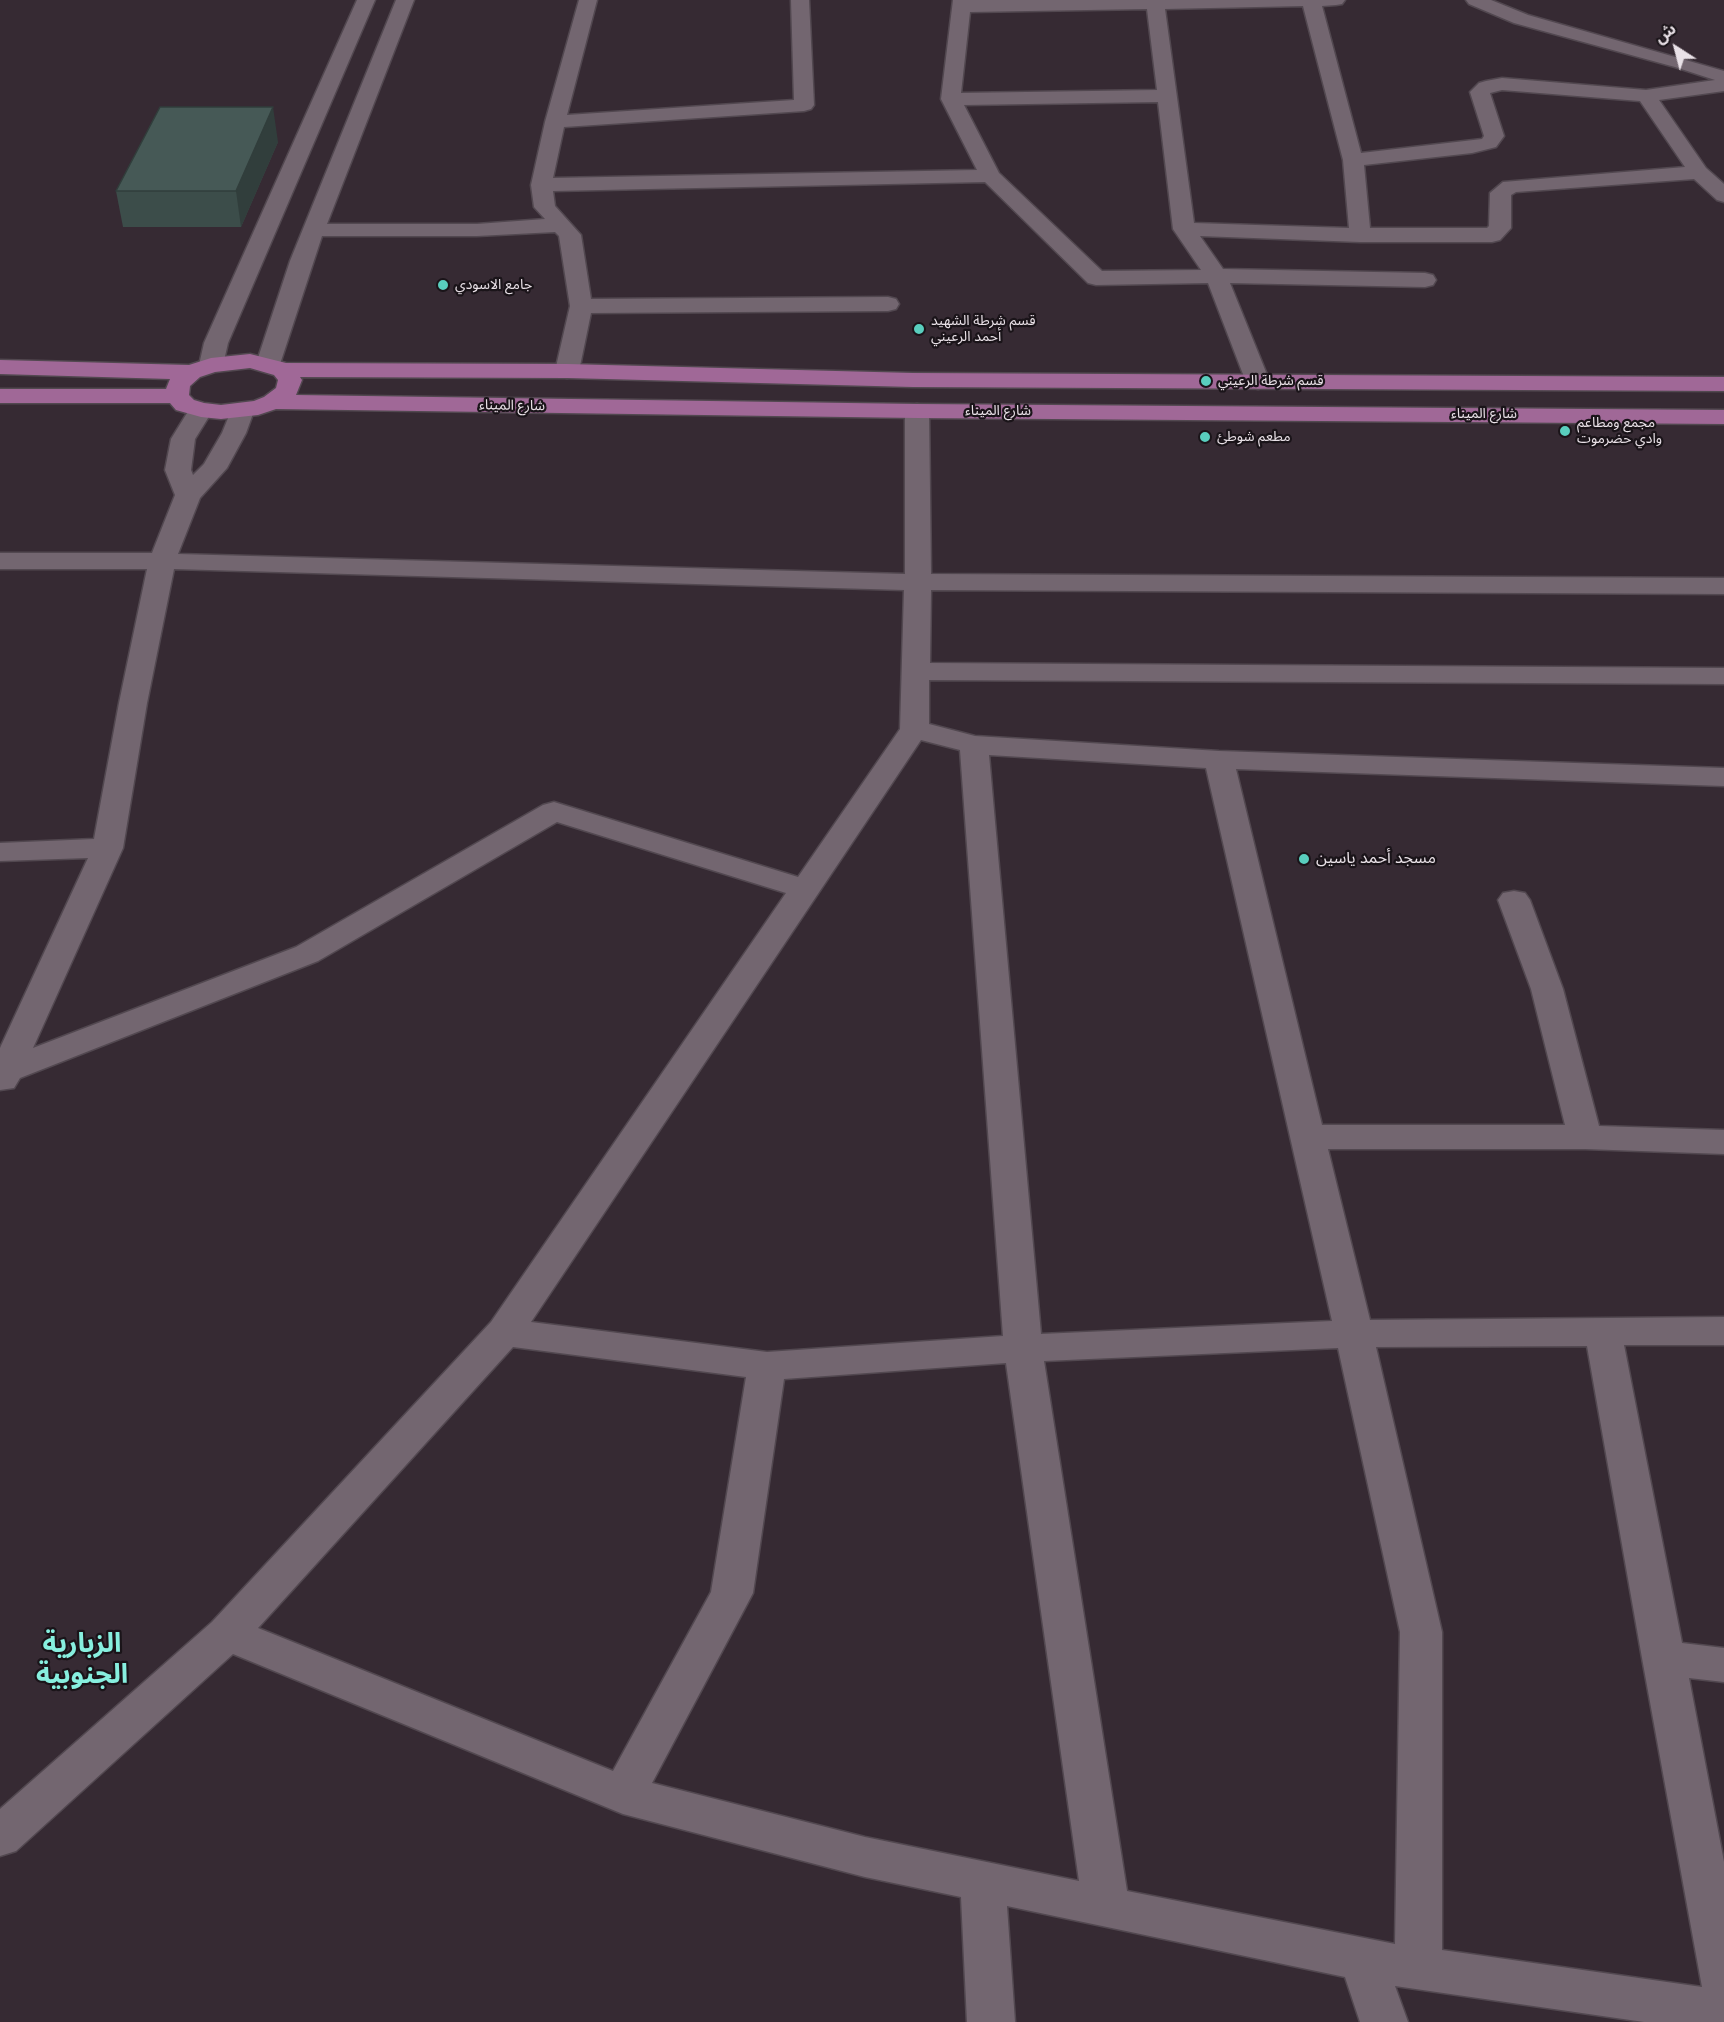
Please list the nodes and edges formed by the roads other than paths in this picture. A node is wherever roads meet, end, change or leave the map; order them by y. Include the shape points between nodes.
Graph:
1 (366, 0) edge
2 (405, 0) edge
3 (588, 0) edge
4 (800, 0) edge
5 (1311, 0) edge
6 (1335, 0) edge
7 (1474, 0) edge
8 (1155, 1) edge
9 (963, 3) edge
10 (1724, 77) edge
11 (1724, 85) edge
12 (1168, 96) junction
13 (1646, 96) junction
14 (951, 99) junction
15 (555, 122) junction
16 (1353, 160) junction
17 (1699, 172) junction
18 (990, 176) junction
19 (541, 185) junction
20 (1724, 196) edge
21 (560, 225) junction
22 (1184, 229) junction
23 (315, 230) junction
24 (1360, 235) junction
25 (1216, 276) junction
26 (1425, 280) dead end
27 (888, 303) dead end
28 (580, 306) junction
29 (0, 367) edge
30 (275, 367) junction
31 (202, 368) junction
32 (567, 371) junction
33 (1258, 382) junction
34 (1724, 384) edge
35 (0, 396) edge
36 (177, 396) junction
37 (273, 402) junction
38 (201, 410) junction
39 (242, 411) junction
40 (917, 411) junction
41 (1655, 415) junction
42 (1724, 417) edge
43 (1724, 432) edge
44 (188, 495) junction
45 (0, 561) edge
46 (162, 561) junction
47 (918, 582) junction
48 (1724, 586) edge
49 (915, 671) junction
50 (1724, 676) edge
51 (914, 729) junction
52 (974, 745) junction
53 (1219, 760) junction
54 (1724, 777) edge
55 (108, 848) junction
56 (0, 852) edge
57 (805, 890) junction
58 (1514, 900) dead end
59 (4, 1077) edge
60 (1308, 1137) junction
61 (1585, 1137) junction
62 (1724, 1142) edge
63 (1724, 1331) edge
64 (504, 1332) junction
65 (1603, 1332) junction
66 (1354, 1334) junction
67 (1023, 1348) junction
68 (767, 1366) junction
69 (227, 1634) junction
70 (1663, 1658) junction
71 (1724, 1665) edge
72 (623, 1795) junction
73 (0, 1837) edge
74 (983, 1881) junction
75 (1106, 1906) junction
76 (1362, 1960) junction
77 (1418, 1969) junction
78 (1724, 1984) edge
79 (1724, 2012) edge
80 (991, 2022) edge
81 (1384, 2022) edge

1 - 31 street
2 - 23 street
3 - 15 street
4 - 15 street via 804,105
5 - 6 street
5 - 8 street
5 - 16 street
7 - 10 street via 1521,19
8 - 9 street
8 - 12 street
9 - 14 street
11 - 13 street
12 - 14 street
12 - 22 street
13 - 16 street via 1502,84 1486,87 1480,92 1494,136 1489,143
13 - 17 street
14 - 18 street
15 - 19 street
16 - 24 street
17 - 20 street
17 - 24 street via 1510,186 1501,193 1500,228 1492,235
18 - 19 street
18 - 25 street via 1096,278
19 - 21 street via 545,207
21 - 23 street via 477,230
21 - 28 street via 570,235
22 - 24 street
22 - 25 street
23 - 30 street via 302,261
25 - 26 street
25 - 33 street
27 - 28 street
28 - 32 street
29 - 31 highway
30 - 31 highway, شارع الميناء via 240,361
30 - 32 highway, شارع الميناء
30 - 37 highway via 290,380 287,391
31 - 36 highway via 178,384
32 - 33 highway, شارع الميناء via 913,380
33 - 34 highway, شارع الميناء
35 - 36 highway
36 - 38 highway via 185,405
37 - 39 highway, شارع الميناء
37 - 40 highway, شارع الميناء
38 - 39 highway, شارع الميناء
38 - 44 street via 183,439 178,470
39 - 44 street via 214,468
40 - 41 highway, شارع الميناء
40 - 47 street
41 - 42 highway, شارع الميناء
41 - 43 highway
44 - 46 street
45 - 46 street
46 - 47 street
46 - 55 street
47 - 48 street
47 - 49 street
49 - 50 street
49 - 51 street
51 - 52 street
51 - 57 street
52 - 53 street
52 - 67 street
53 - 54 street
53 - 60 street
55 - 56 street
55 - 59 street
57 - 59 street via 554,811 308,954
57 - 64 street
58 - 61 street via 1547,989
60 - 61 street
60 - 66 street
61 - 62 street
63 - 65 street
64 - 68 street
64 - 69 street
65 - 66 street
65 - 70 street
66 - 67 street
66 - 77 street via 1420,1632
67 - 68 street
67 - 75 street
68 - 72 street via 732,1593
69 - 72 street
69 - 73 street
70 - 71 street
70 - 78 street
72 - 74 street via 865,1857
74 - 75 street
74 - 80 street
75 - 76 street
76 - 77 street
76 - 81 street
77 - 79 street

